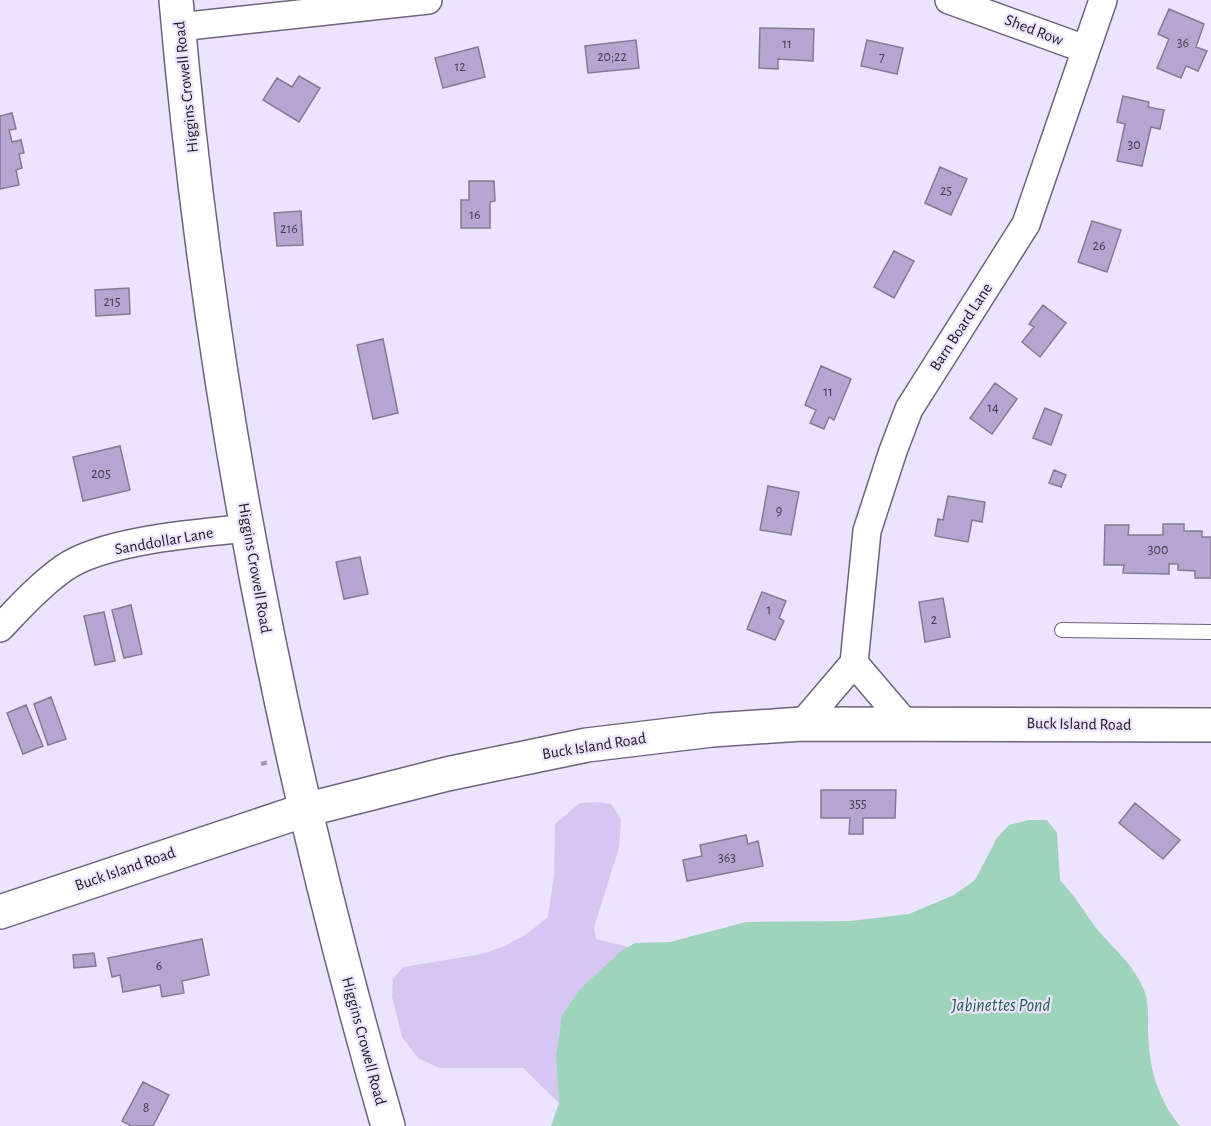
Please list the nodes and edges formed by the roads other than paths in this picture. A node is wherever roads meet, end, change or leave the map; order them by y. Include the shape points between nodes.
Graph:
1 (428, 0) edge
2 (949, 0) edge
3 (1103, 0) edge
4 (178, 13) edge
5 (1085, 49) junction
6 (248, 528) junction
7 (0, 628) edge
8 (1062, 630) dead end
9 (1211, 632) edge
10 (854, 663) junction
11 (802, 724) junction
12 (906, 724) junction
13 (1211, 725) edge
14 (305, 810) junction
15 (0, 912) edge
16 (388, 1126) edge

1 - 4 street
2 - 5 street, Shed Row
3 - 5 street, Barn Board Lane
4 - 6 main road, Higgins Crowell Road via 223,384
5 - 10 street, Barn Board Lane via 1026,224 909,409 867,531
6 - 7 street, Sanddollar Lane via 110,549 66,567 31,594
6 - 14 main road, Higgins Crowell Road via 277,688
8 - 9 lane
10 - 11 street
10 - 12 street
11 - 12 main road, Buck Island Road
11 - 14 main road, Buck Island Road via 587,745 447,774
12 - 13 main road, Buck Island Road
14 - 15 main road, Buck Island Road
14 - 16 main road, Higgins Crowell Road

